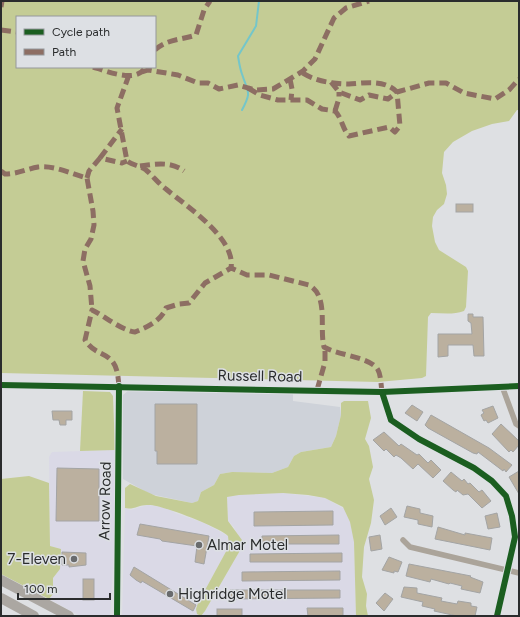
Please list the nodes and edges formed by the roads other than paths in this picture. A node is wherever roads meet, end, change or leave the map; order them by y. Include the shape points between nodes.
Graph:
1 (1, 385) edge
2 (119, 386) junction
3 (502, 386) junction
4 (519, 386) edge
5 (382, 392) junction
6 (519, 426) edge
7 (403, 540) dead end
8 (507, 570) junction
9 (519, 573) edge
10 (1, 580) edge
11 (1, 598) edge
12 (34, 616) edge
13 (69, 616) edge
14 (117, 616) edge
15 (497, 616) edge

1 - 2 street, Russell Road
2 - 5 street, Russell Road
2 - 14 street, Arrow Road
3 - 4 street, Russell Road
3 - 5 street, Russell Road
3 - 6 street
5 - 8 street via 391,420 419,439 474,468 492,481 506,496 515,537
7 - 8 street via 410,547
8 - 9 street
8 - 15 street
10 - 13 highway
11 - 12 highway

